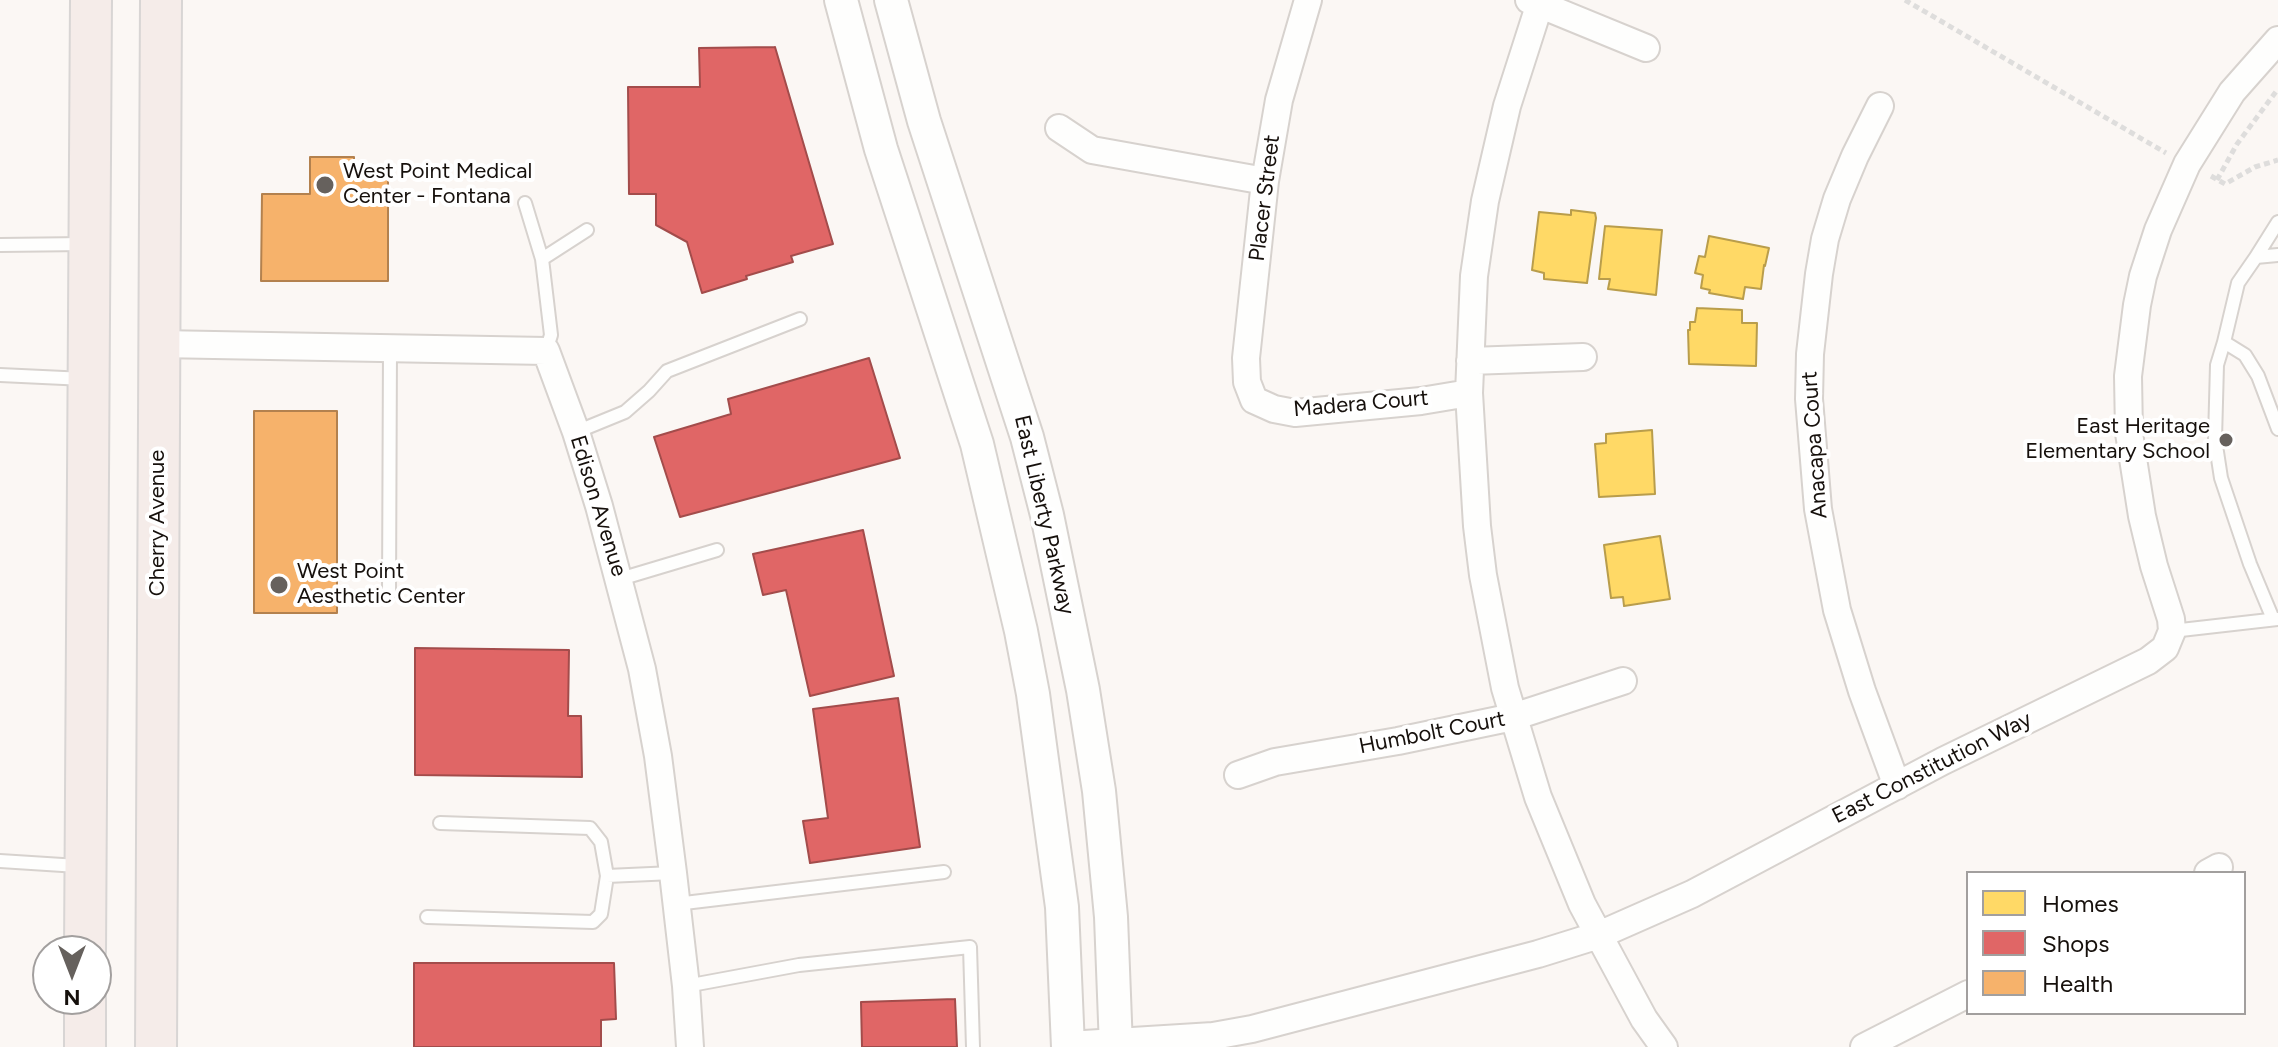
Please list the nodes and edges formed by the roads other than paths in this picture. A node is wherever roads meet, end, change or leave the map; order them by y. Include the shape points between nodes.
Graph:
1 (91, 0) edge
2 (161, 0) edge
3 (841, 0) edge
4 (891, 0) edge
5 (1308, 0) edge
6 (1536, 2) edge
7 (2278, 40) edge
8 (1646, 48) dead end
9 (1880, 106) dead end
10 (1059, 128) dead end
11 (1265, 181) junction
12 (525, 203) dead end
13 (2278, 222) edge
14 (587, 230) dead end
15 (89, 244) junction
16 (0, 245) edge
17 (2278, 255) edge
18 (2256, 257) junction
19 (542, 259) junction
20 (800, 319) dead end
21 (2224, 342) junction
22 (159, 344) junction
23 (390, 348) junction
24 (546, 351) junction
25 (1583, 357) dead end
26 (1470, 361) junction
27 (0, 375) edge
28 (88, 379) junction
29 (1469, 393) junction
30 (1254, 400) joint
31 (2278, 429) edge
32 (576, 432) junction
33 (717, 550) dead end
34 (620, 579) junction
35 (389, 593) dead end
36 (2275, 619) edge
37 (2172, 631) junction
38 (1623, 681) dead end
39 (1513, 717) junction
40 (1238, 775) dead end
41 (1897, 786) junction
42 (440, 823) dead end
43 (0, 861) edge
44 (86, 866) junction
45 (944, 872) dead end
46 (673, 873) junction
47 (607, 876) junction
48 (676, 904) junction
49 (427, 917) dead end
50 (85, 935) edge
51 (1599, 935) junction
52 (686, 986) junction
53 (1966, 995) edge
54 (85, 1015) edge
55 (1116, 1045) edge
56 (1068, 1046) edge
57 (85, 1047) edge
58 (156, 1047) edge
59 (690, 1047) edge
60 (973, 1047) edge
61 (1664, 1047) edge
62 (1864, 1047) edge

1 - 15 main road
2 - 22 main road, Cherry Avenue
3 - 56 street via 881,149 981,457 1021,631 1062,907
4 - 55 street, East Liberty Parkway via 1047,515 1099,791
5 - 11 street, Placer Street via 1279,100
6 - 8 street
6 - 26 street via 1485,201
7 - 37 street via 2232,92 2187,164 2158,230 2137,305 2128,376 2131,445 2142,516
9 - 41 street, Anacapa Court via 1837,199 1825,239 1810,354 1809,412 1818,509 1837,610
10 - 11 street via 1092,150
11 - 30 street, Placer Street via 1246,358
12 - 19 lane
13 - 18 lane
14 - 19 lane
15 - 16 lane
15 - 28 main road
17 - 18 lane
18 - 21 lane via 2238,283
19 - 24 lane via 551,335
20 - 32 lane via 667,371 625,412
21 - 31 lane via 2245,355
21 - 36 lane via 2217,365 2215,439 2221,478
22 - 23 street
22 - 58 main road, Cherry Avenue
23 - 24 street
23 - 35 lane
24 - 32 street, Edison Avenue
25 - 26 street
26 - 29 street
27 - 28 lane
28 - 44 main road
29 - 30 street, Madera Court via 1295,413
29 - 39 street via 1483,575
32 - 34 street, Edison Avenue
33 - 34 lane
34 - 46 street, Edison Avenue via 658,756
36 - 37 lane
37 - 41 street, East Constitution Way via 2165,648 2148,661
38 - 39 street, Humbolt Court
39 - 40 street, Humbolt Court via 1275,762
39 - 51 street via 1538,797
41 - 51 street, East Constitution Way via 1692,894
42 - 47 lane via 590,828 601,842
43 - 44 lane
44 - 50 main road
45 - 48 lane
46 - 47 lane
46 - 48 street, Edison Avenue
47 - 49 lane via 601,914 593,922
48 - 52 street, Edison Avenue
51 - 55 street, East Constitution Way via 1252,1029
51 - 61 street
52 - 59 street, Edison Avenue
52 - 60 lane via 799,965 970,947
53 - 62 street
54 - 57 main road
55 - 56 street, East Constitution Way

